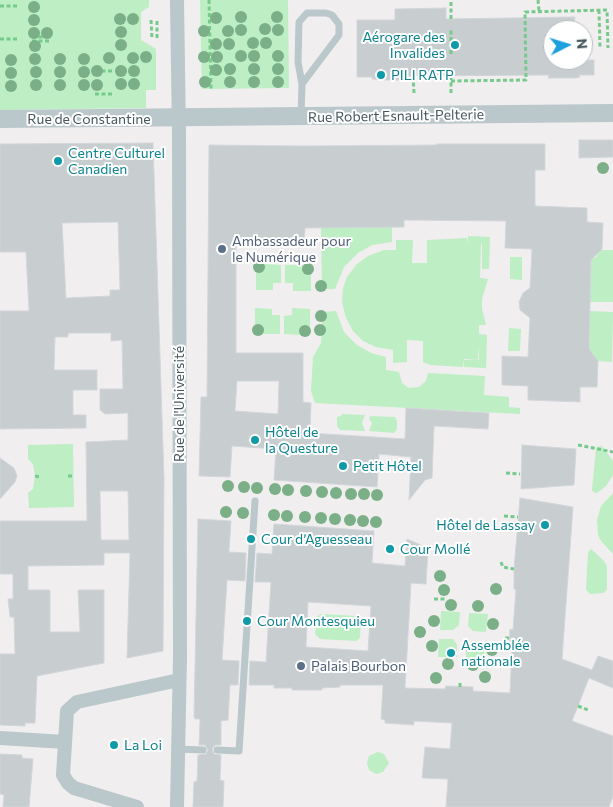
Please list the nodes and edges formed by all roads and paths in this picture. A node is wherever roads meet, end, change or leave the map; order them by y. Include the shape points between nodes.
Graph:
1 (177, 0) edge
2 (209, 0) edge
3 (451, 0) edge
4 (538, 0) edge
5 (0, 6) edge
6 (19, 6) dead end
7 (599, 10) junction
8 (539, 12) junction
9 (451, 19) dead end
10 (151, 20) dead end
11 (157, 21) dead end
12 (451, 28) dead end
13 (0, 38) edge
14 (20, 39) dead end
15 (32, 39) dead end
16 (49, 39) dead end
17 (152, 39) dead end
18 (157, 39) dead end
19 (600, 48) dead end
20 (608, 48) dead end
21 (451, 54) dead end
22 (95, 71) dead end
23 (113, 71) dead end
24 (413, 76) dead end
25 (451, 76) dead end
26 (451, 81) junction
27 (302, 84) junction
28 (211, 89) dead end
29 (414, 93) dead end
30 (451, 93) dead end
31 (95, 94) dead end
32 (113, 94) dead end
33 (613, 113) edge
34 (179, 118) junction
35 (301, 118) junction
36 (0, 120) edge
37 (578, 445) dead end
38 (613, 452) edge
39 (506, 473) dead end
40 (520, 474) dead end
41 (35, 476) dead end
42 (68, 476) dead end
43 (74, 476) dead end
44 (40, 477) dead end
45 (255, 501) dead end
46 (504, 516) dead end
47 (518, 517) dead end
48 (501, 562) dead end
49 (514, 569) dead end
50 (434, 599) dead end
51 (446, 600) dead end
52 (505, 638) dead end
53 (510, 638) dead end
54 (179, 680) junction
55 (578, 706) dead end
56 (588, 710) dead end
57 (0, 738) edge
58 (65, 742) junction
59 (178, 749) junction
60 (203, 750) dead end
61 (217, 750) dead end
62 (138, 807) edge
63 (177, 807) edge

1 - 34 street, Rue de l'Université
2 - 28 path
3 - 9 path
4 - 8 path
5 - 6 path
7 - 8 path
7 - 19 path
7 - 20 path via 607,10
8 - 26 path via 525,12 526,80
10 - 17 path
11 - 18 path
12 - 21 path
13 - 14 path
15 - 16 path
22 - 23 path
24 - 29 path
25 - 26 path
26 - 30 path
27 - 27 lane via 298,62 301,19 307,13 332,15 339,24 339,35
27 - 35 lane
31 - 32 path
33 - 35 street, Rue Robert Esnault-Pelterie
34 - 35 street, Rue Robert Esnault-Pelterie
34 - 36 street, Rue de Constantine
34 - 54 street, Rue de l'Université
37 - 38 path
39 - 40 path
41 - 44 path
42 - 43 path
45 - 61 lane via 239,751
46 - 47 path
48 - 49 path via 504,567
50 - 51 path
52 - 53 path
54 - 58 street via 77,702 67,711
54 - 59 street, Rue de l'Université
55 - 56 path
57 - 58 street
58 - 62 street via 63,775 68,783 74,788
59 - 60 lane
59 - 63 street, Rue de l'Université

